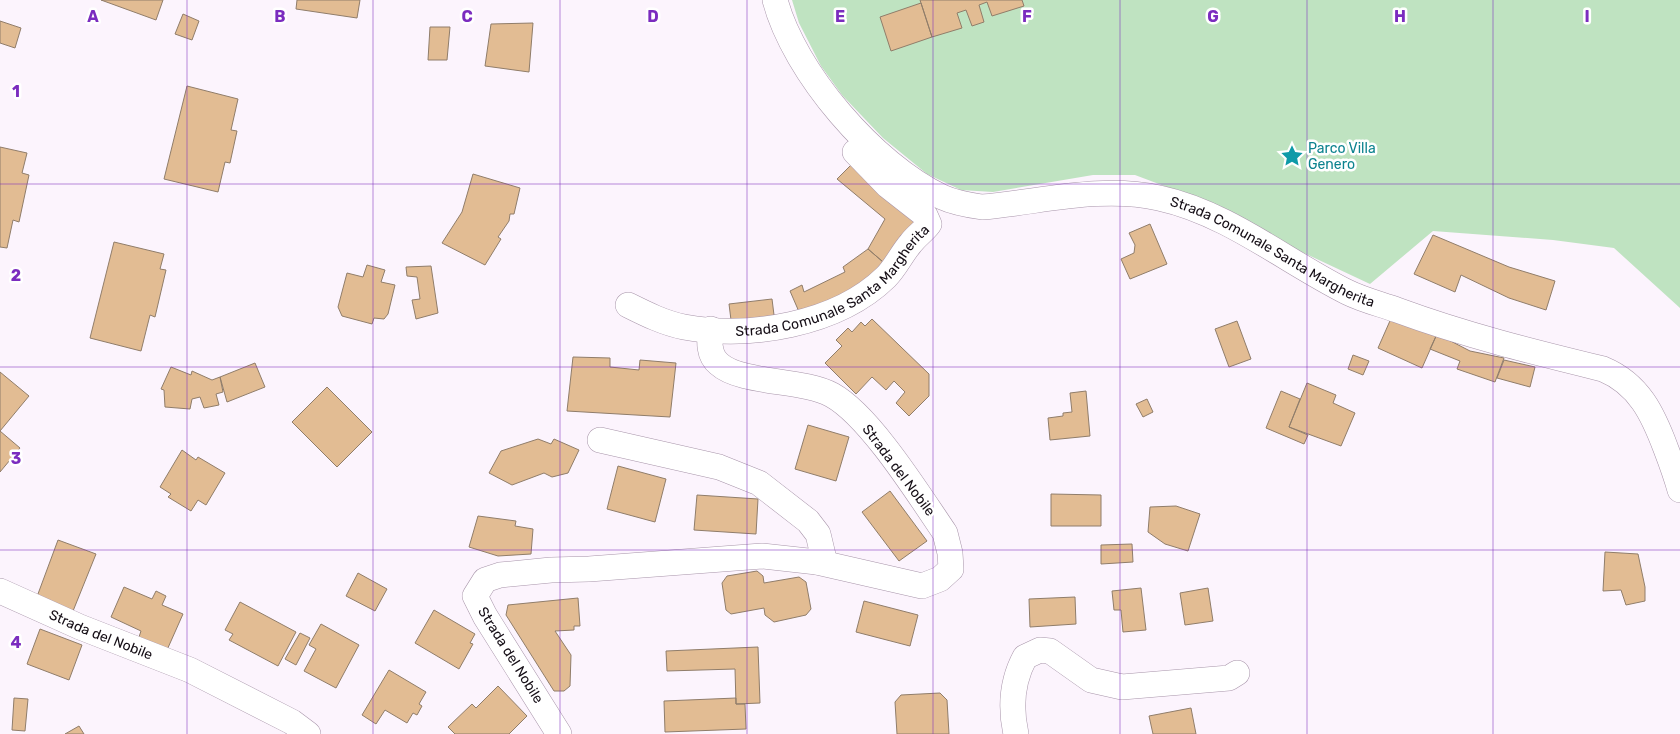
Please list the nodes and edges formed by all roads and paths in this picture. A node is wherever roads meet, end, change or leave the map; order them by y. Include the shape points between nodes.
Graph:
1 (775, 0) edge
2 (826, 95) junction
3 (628, 305) dead end
4 (711, 329) junction
5 (600, 440) dead end
6 (1680, 490) edge
7 (817, 562) junction
8 (0, 591) edge
9 (1236, 673) dead end
10 (308, 734) edge
11 (559, 734) edge
12 (1016, 734) edge

1 - 2 street, Strada Comunale Santa Margherita via 789,39
2 - 4 street, Strada Comunale Santa Margherita via 840,132 857,154 888,186 926,215 929,224 886,277 826,314 781,326
2 - 6 street, Strada Comunale Santa Margherita via 879,154 942,198 982,207 1107,193 1159,198 1216,218 1348,292 1370,301 1470,336 1603,369 1619,376 1646,403 1657,423
3 - 4 street, Strada Comunale Santa Margherita via 676,324
4 - 7 street, Strada del Nobile via 711,354 718,364 737,373 815,388 847,405 867,425 945,532 951,569 940,579 922,586
5 - 7 street via 719,467 759,483 808,520 818,534 823,555
7 - 11 street, Strada del Nobile via 762,556 551,570 500,575 485,580 475,596
8 - 10 street, Strada del Nobile via 80,627 190,670 292,722
9 - 12 street via 1229,678 1122,687 1091,680 1050,651 1040,650 1025,657 1014,683 1012,699

